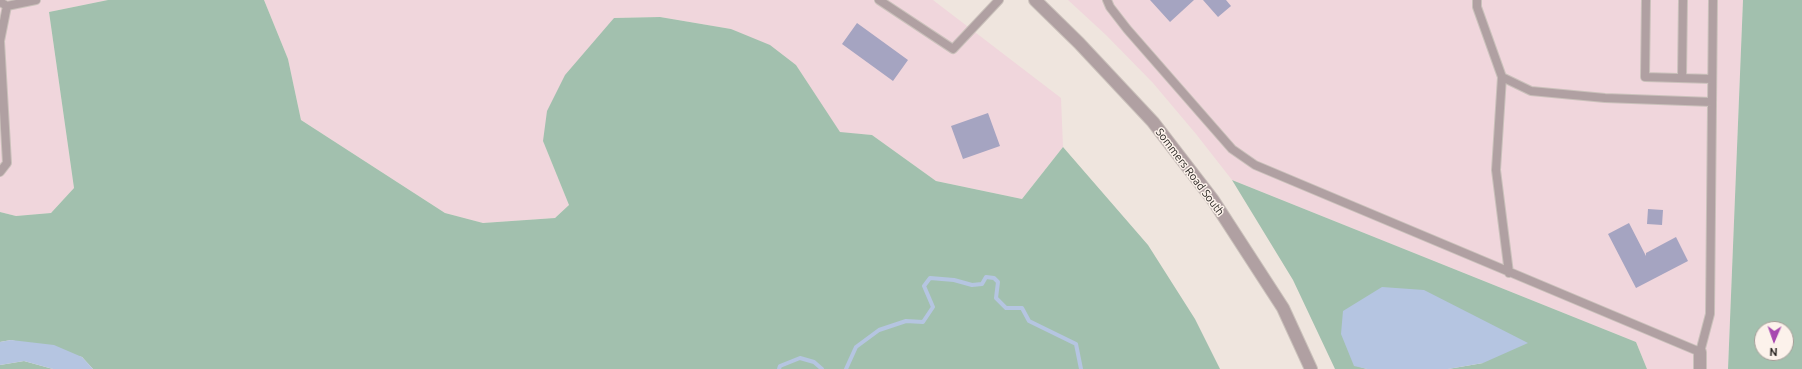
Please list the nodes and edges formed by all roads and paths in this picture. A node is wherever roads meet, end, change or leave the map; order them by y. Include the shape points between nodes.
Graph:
1 (36, 0) edge
2 (879, 0) edge
3 (999, 0) edge
4 (1035, 0) edge
5 (1107, 0) edge
6 (1476, 0) edge
7 (1646, 0) edge
8 (1683, 0) edge
9 (1713, 0) edge
10 (3, 4) edge
11 (1502, 77) junction
12 (1682, 78) junction
13 (1712, 79) junction
14 (1712, 102) junction
15 (0, 172) edge
16 (1508, 273) junction
17 (1700, 352) junction
18 (1311, 369) edge
19 (1700, 369) edge

1 - 10 lane
2 - 3 lane via 953,49
4 - 18 street, Sommers Road South via 1153,122 1213,200 1283,308
5 - 16 lane via 1110,8 1127,29 1232,150 1244,159 1272,174
6 - 11 lane via 1476,7
7 - 12 lane via 1644,77
8 - 12 lane
9 - 13 lane
10 - 15 lane via 0,41 7,163
11 - 14 lane via 1531,92
11 - 16 lane via 1496,170
12 - 13 lane
13 - 14 lane
14 - 17 lane via 1710,314
16 - 17 lane
17 - 19 street

